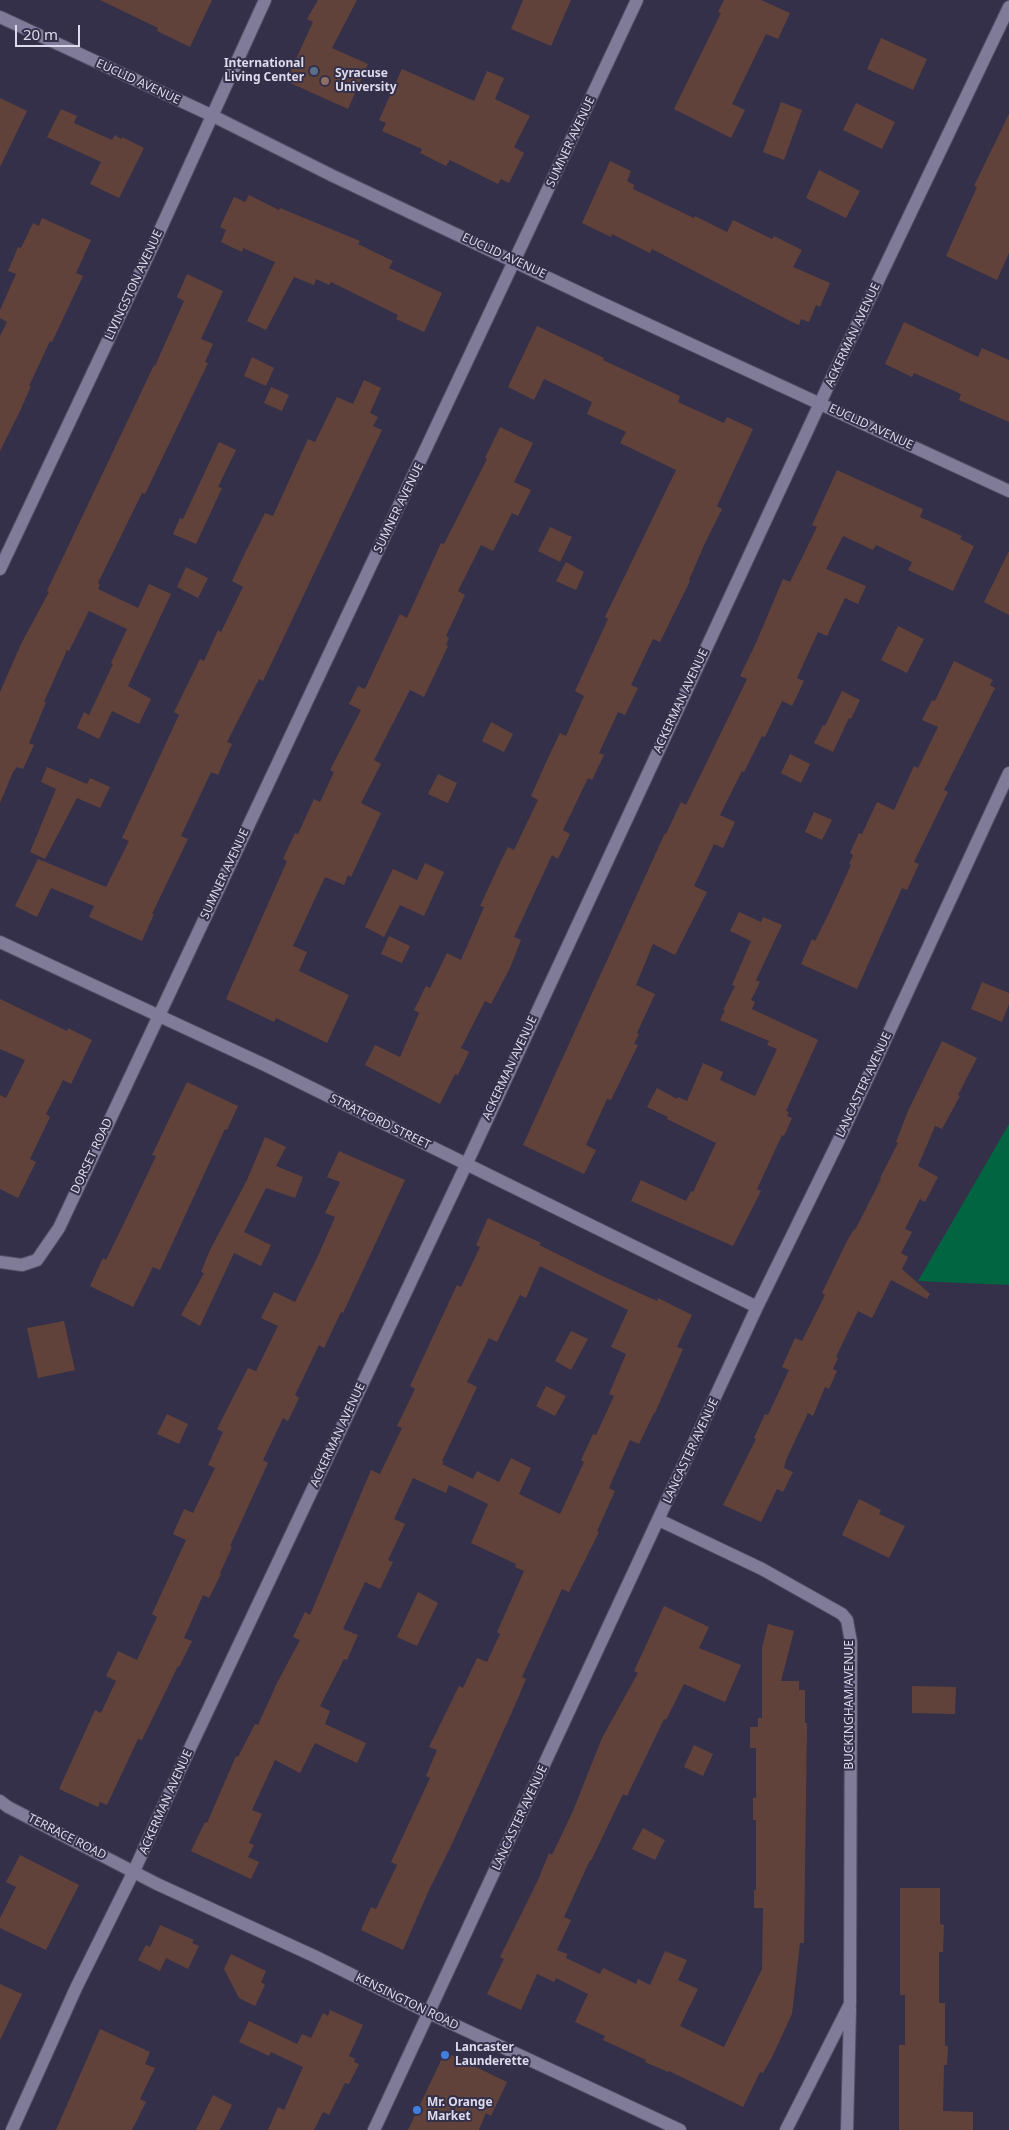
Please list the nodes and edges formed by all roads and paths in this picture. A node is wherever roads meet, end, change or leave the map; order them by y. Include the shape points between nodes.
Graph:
1 (265, 0) edge
2 (636, 0) edge
3 (1009, 7) edge
4 (0, 18) edge
5 (213, 116) junction
6 (515, 262) junction
7 (821, 403) junction
8 (1009, 491) edge
9 (0, 569) edge
10 (1009, 773) edge
11 (0, 942) edge
12 (158, 1015) junction
13 (466, 1165) junction
14 (0, 1262) edge
15 (757, 1307) junction
16 (659, 1520) junction
17 (0, 1801) edge
18 (134, 1871) junction
19 (850, 2004) junction
20 (428, 2014) junction
21 (12, 2130) edge
22 (374, 2130) edge
23 (680, 2130) edge
24 (786, 2130) edge
25 (847, 2130) edge

1 - 5 street, LIVINGSTON AVENUE
2 - 6 street, SUMNER AVENUE
3 - 7 street, ACKERMAN AVENUE
4 - 5 street, EUCLID AVENUE
5 - 6 street, EUCLID AVENUE
5 - 9 street, LIVINGSTON AVENUE
6 - 7 street, EUCLID AVENUE
6 - 12 street, SUMNER AVENUE
7 - 8 street, EUCLID AVENUE
7 - 13 street, ACKERMAN AVENUE
10 - 15 street, LANCASTER AVENUE via 837,1144
11 - 12 street, STRATFORD STREET
12 - 13 street, STRATFORD STREET
12 - 14 street, DORSET ROAD via 59,1228 37,1260 22,1265
13 - 15 street, STRATFORD STREET
13 - 18 street, ACKERMAN AVENUE
15 - 16 street, LANCASTER AVENUE
16 - 19 street, BUCKINGHAM AVENUE via 762,1570 842,1614 847,1620 851,1642
16 - 20 street, LANCASTER AVENUE
17 - 18 street, TERRACE ROAD
18 - 20 street, KENSINGTON ROAD
18 - 21 street, ACKERMAN AVENUE via 76,1988
19 - 24 street, BUCKINGHAM AVENUE
19 - 25 street, BUCKINGHAM AVENUE
20 - 22 street, LANCASTER AVENUE
20 - 23 street, KENSINGTON ROAD

